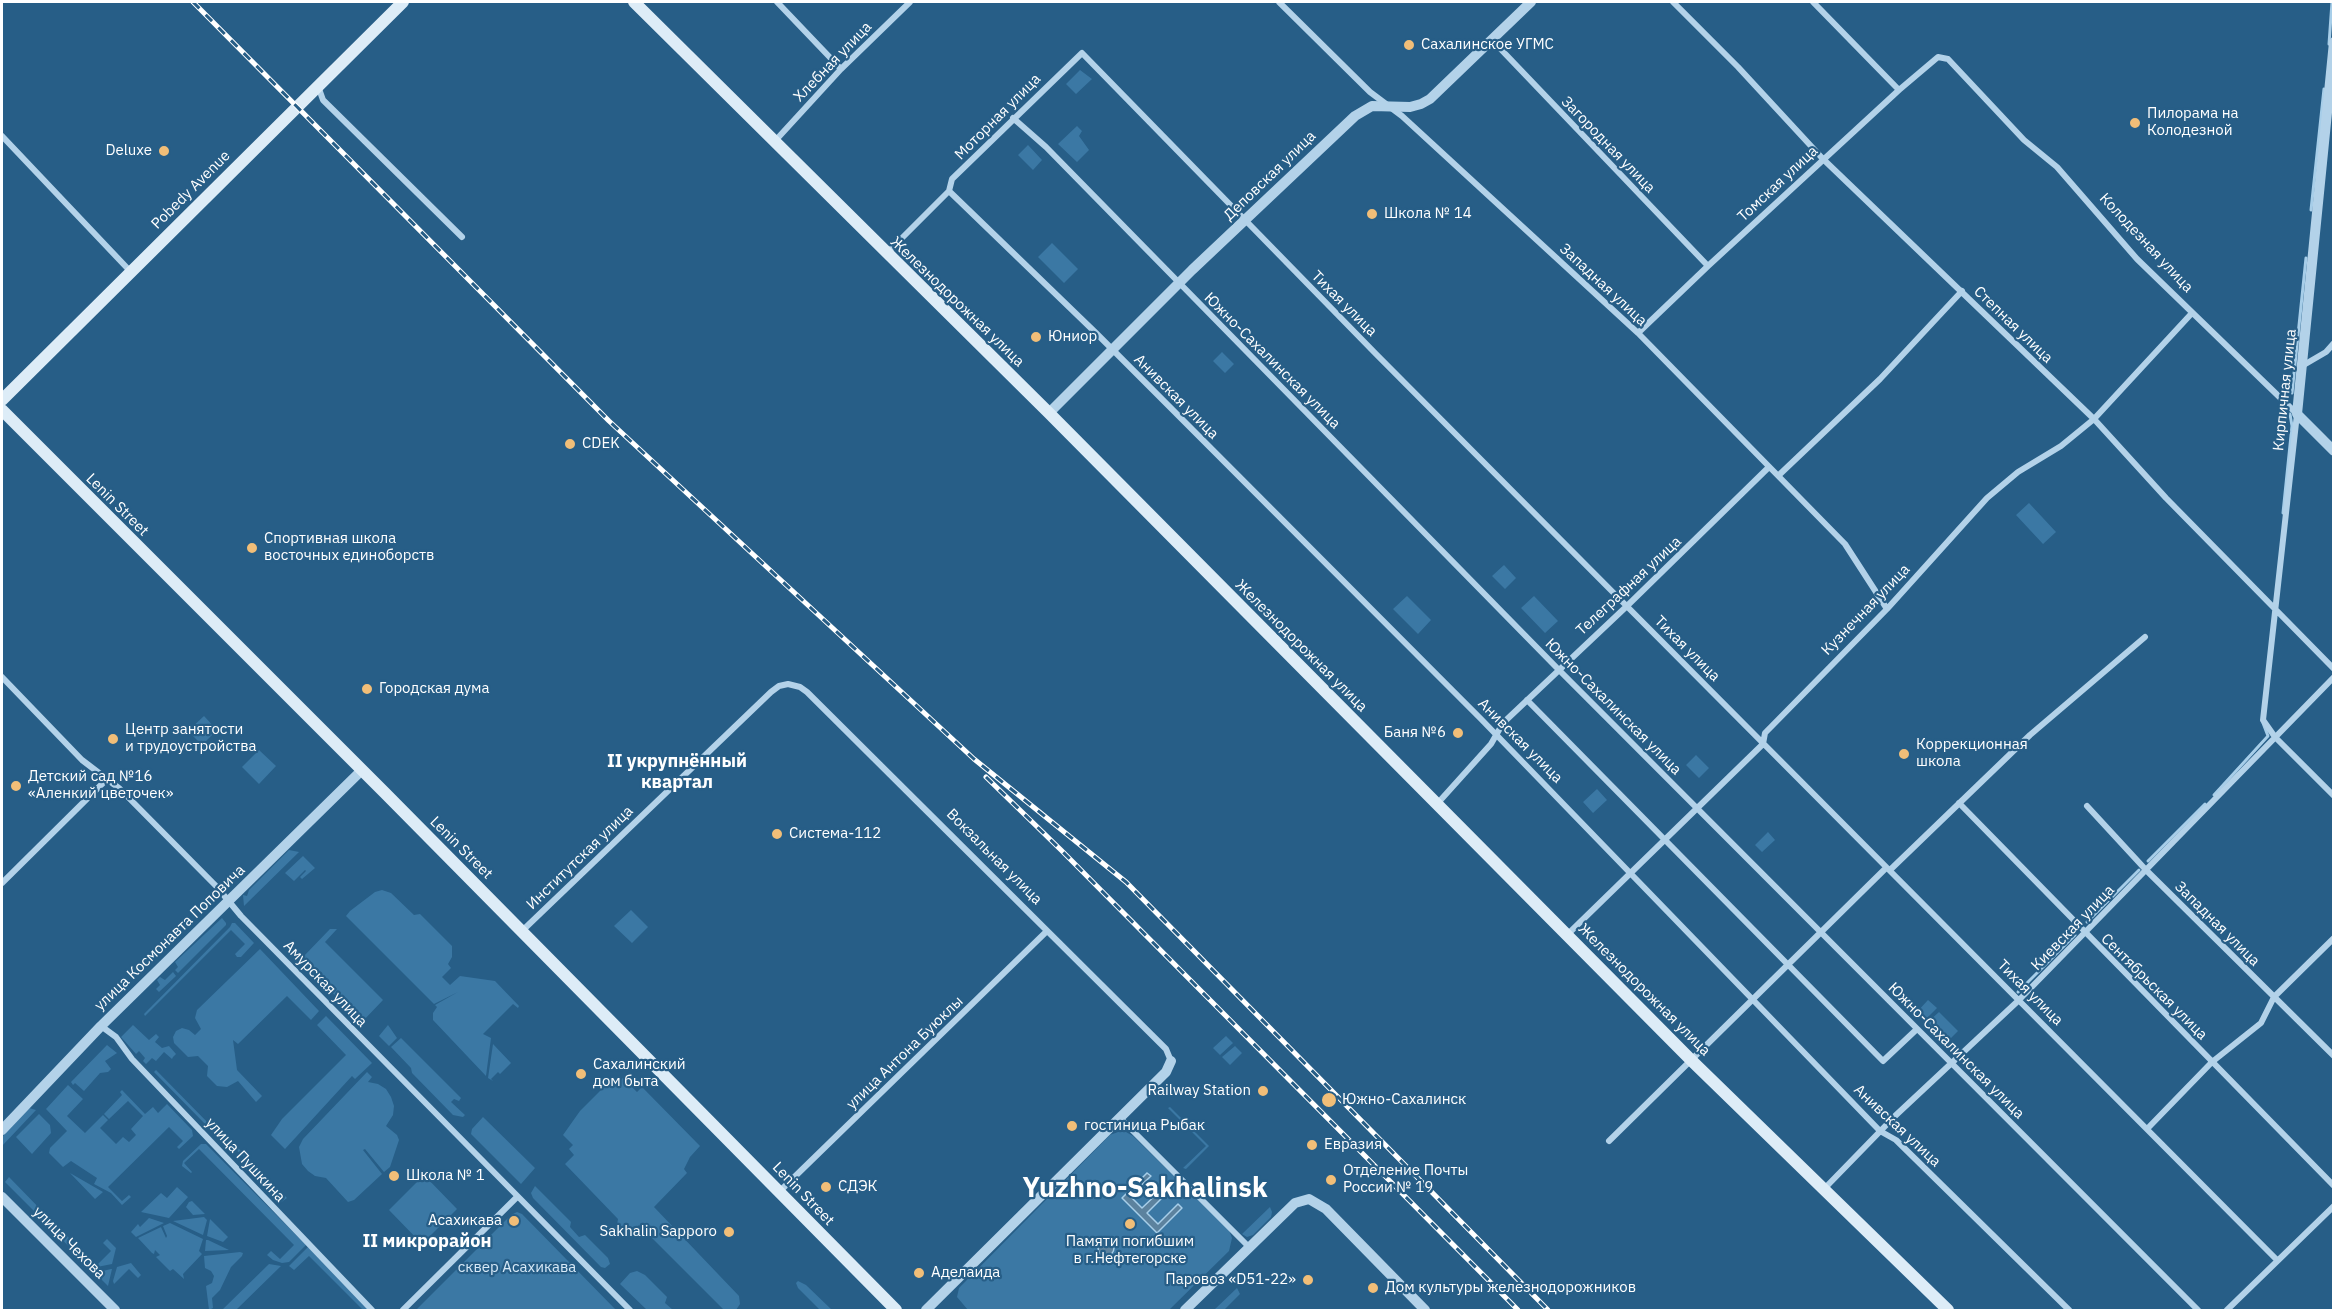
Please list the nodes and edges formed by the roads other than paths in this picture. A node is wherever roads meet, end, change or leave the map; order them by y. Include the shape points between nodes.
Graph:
1 (403, 2) edge
2 (634, 2) edge
3 (777, 2) edge
4 (910, 2) edge
5 (1279, 2) edge
6 (1531, 2) edge
7 (1673, 2) edge
8 (1813, 2) edge
9 (1492, 40) junction
10 (2334, 42) edge
11 (1082, 52) joint
12 (1938, 57) joint
13 (841, 69) junction
14 (318, 85) junction
15 (1899, 90) junction
16 (2331, 94) edge
17 (1386, 105) junction
18 (1013, 118) junction
19 (2, 136) edge
20 (775, 141) junction
21 (1823, 159) junction
22 (950, 192) junction
23 (1245, 221) junction
24 (462, 237) dead end
25 (887, 254) junction
26 (1708, 266) junction
27 (130, 271) junction
28 (1179, 284) junction
29 (1962, 291) junction
30 (2192, 314) junction
31 (1638, 333) junction
32 (2334, 343) edge
33 (1113, 350) junction
34 (2302, 366) junction
35 (2, 400) edge
36 (2, 410) edge
37 (1049, 413) junction
38 (2297, 414) junction
39 (2094, 419) junction
40 (2334, 451) edge
41 (1769, 467) junction
42 (1779, 475) junction
43 (1628, 605) junction
44 (1887, 609) junction
45 (2276, 610) junction
46 (2145, 637) dead end
47 (2334, 669) edge
48 (1559, 670) junction
49 (2, 676) edge
50 (2334, 677) edge
51 (788, 684) joint
52 (1527, 700) junction
53 (1496, 734) junction
54 (2275, 737) junction
55 (1763, 744) junction
56 (362, 770) junction
57 (107, 779) junction
58 (2334, 796) edge
59 (1959, 803) junction
60 (1436, 804) junction
61 (2087, 806) dead end
62 (1697, 809) junction
63 (1665, 840) junction
64 (1888, 869) junction
65 (2146, 870) junction
66 (1631, 872) junction
67 (2, 883) edge
68 (229, 901) junction
69 (522, 931) junction
70 (1047, 931) junction
71 (1820, 932) junction
72 (2085, 933) junction
73 (1568, 934) junction
74 (2334, 938) edge
75 (1789, 964) junction
76 (2274, 997) junction
77 (1753, 999) junction
78 (2019, 1000) junction
79 (101, 1026) junction
80 (1917, 1029) junction
81 (2334, 1056) edge
82 (1171, 1061) joint
83 (1692, 1061) junction
84 (2212, 1062) junction
85 (1951, 1063) junction
86 (1120, 1118) junction
87 (2147, 1129) junction
88 (2, 1130) edge
89 (1880, 1131) junction
90 (1609, 1141) dead end
91 (2334, 1186) edge
92 (1824, 1189) junction
93 (780, 1191) junction
94 (2, 1197) edge
95 (517, 1197) junction
96 (2334, 1206) edge
97 (1249, 1247) junction
98 (2277, 1260) junction
99 (115, 1311) edge
100 (372, 1311) edge
101 (403, 1311) edge
102 (630, 1311) edge
103 (896, 1311) edge
104 (926, 1311) edge
105 (1185, 1311) edge
106 (1425, 1311) edge
107 (1948, 1311) edge
108 (2069, 1311) edge
109 (2198, 1311) edge
110 (2227, 1311) edge

1 - 14 main road, Pobedy Avenue
2 - 20 main road, Железнодорожная улица
3 - 13 street
4 - 13 street, Хлебная улица
5 - 17 street, Западная улица
6 - 9 street, Деповская улица
7 - 21 street, Степная улица
8 - 15 street
9 - 17 street, Деповская улица via 1430,99 1410,107
9 - 26 street, Загородная улица
10 - 16 street, Кирпичная улица
11 - 18 street, Моторная улица
11 - 23 street, Тихая улица
12 - 15 street, Томская улица
12 - 30 street, Колодезная улица via 1948,59 2024,140 2057,166 2122,242
13 - 20 street, Хлебная улица
14 - 24 street via 323,100
14 - 27 main road, Pobedy Avenue
15 - 21 street, Томская улица
16 - 34 street, Кирпичная улица
17 - 23 street, Деповская улица via 1372,106 1355,116
17 - 31 street, Западная улица
18 - 22 street, Моторная улица via 952,179
18 - 28 street, Южно-Сахалинская улица
19 - 27 street
20 - 25 main road, Железнодорожная улица
21 - 26 street, Томская улица
21 - 29 street, Степная улица
22 - 25 street, Моторная улица
22 - 33 street, Анивская улица
23 - 28 street, Деповская улица
23 - 43 street, Тихая улица
25 - 37 main road, Железнодорожная улица
26 - 31 street, Томская улица
27 - 35 main road, Pobedy Avenue
28 - 33 street, Деповская улица
28 - 48 street, Южно-Сахалинская улица
29 - 39 street, Степная улица
29 - 42 street via 1880,379
30 - 38 street, Колодезная улица
30 - 39 street, Кузнечная улица
31 - 41 street, Западная улица
32 - 34 street
33 - 37 street, Деповская улица
33 - 53 street, Анивская улица
34 - 38 street, Кирпичная улица
36 - 56 main road, Lenin Street
37 - 60 main road, Железнодорожная улица
38 - 40 street, Колодезная улица
38 - 45 street, Кирпичная улица
39 - 44 street, Кузнечная улица via 1987,498
39 - 45 street, Степная улица
41 - 42 street, Западная улица
41 - 43 street, Телеграфная улица
42 - 44 street, Западная улица via 1845,544
43 - 48 street, Телеграфная улица
43 - 55 street, Тихая улица
44 - 55 street, Кузнечная улица via 1765,734
45 - 47 street, Степная улица
45 - 54 street, Кирпичная улица via 2263,720
46 - 59 street via 2038,728
48 - 52 street, Телеграфная улица
48 - 62 street, Южно-Сахалинская улица
49 - 57 street, Амурская улица via 82,760
50 - 54 street, Киевская улица
51 - 69 street, Институтская улица via 771,692
51 - 70 street, Вокзальная улица via 807,692
52 - 53 street, Телеграфная улица
52 - 63 street
53 - 60 street, Телеграфная улица
53 - 66 street, Анивская улица
54 - 58 street
54 - 65 street, Киевская улица
55 - 62 street, Кузнечная улица
55 - 64 street, Тихая улица
56 - 68 street, улица Космонавта Поповича
56 - 69 main road, Lenin Street
57 - 67 street
57 - 68 street, Амурская улица
59 - 64 street
59 - 72 street, Сентябрьская улица
60 - 73 main road, Железнодорожная улица
61 - 65 street, Западная улица
62 - 63 street, Кузнечная улица
62 - 71 street, Южно-Сахалинская улица
63 - 66 street, Кузнечная улица
63 - 75 street
64 - 71 street
64 - 78 street, Тихая улица
65 - 72 street, Киевская улица
65 - 76 street, Западная улица
66 - 73 street, Кузнечная улица
66 - 77 street, Анивская улица
68 - 79 street, улица Космонавта Поповича
68 - 95 street, Амурская улица
69 - 93 main road, Lenin Street
70 - 82 street, Вокзальная улица via 1166,1049
70 - 93 street, улица Антона Буюклы
71 - 75 street
71 - 80 street, Южно-Сахалинская улица
72 - 78 street, Киевская улица
72 - 84 street, Сентябрьская улица
73 - 83 main road, Железнодорожная улица
74 - 76 street
75 - 77 street
75 - 80 street via 1883,1061
76 - 81 street, Западная улица
76 - 84 street via 2261,1023
77 - 83 street
77 - 89 street, Анивская улица
78 - 85 street, Киевская улица
78 - 87 street, Тихая улица
79 - 88 street, улица Космонавта Поповича
79 - 100 street, улица Пушкина via 116,1037 132,1059
80 - 85 street, Южно-Сахалинская улица
82 - 86 street via 1166,1072
83 - 90 street
83 - 92 main road, Железнодорожная улица
84 - 87 street
84 - 91 street, Сентябрьская улица
85 - 89 street, Киевская улица
85 - 109 street, Южно-Сахалинская улица
86 - 97 street
86 - 104 street
87 - 98 street, Тихая улица
89 - 92 street, Киевская улица
89 - 108 street, Анивская улица via 1896,1140
92 - 107 main road, Железнодорожная улица
93 - 103 main road, Lenin Street
94 - 99 street, улица Чехова
95 - 101 street
95 - 102 street, Амурская улица
96 - 98 street
97 - 105 street
97 - 106 street via 1295,1203 1309,1199 1326,1209
98 - 110 street

